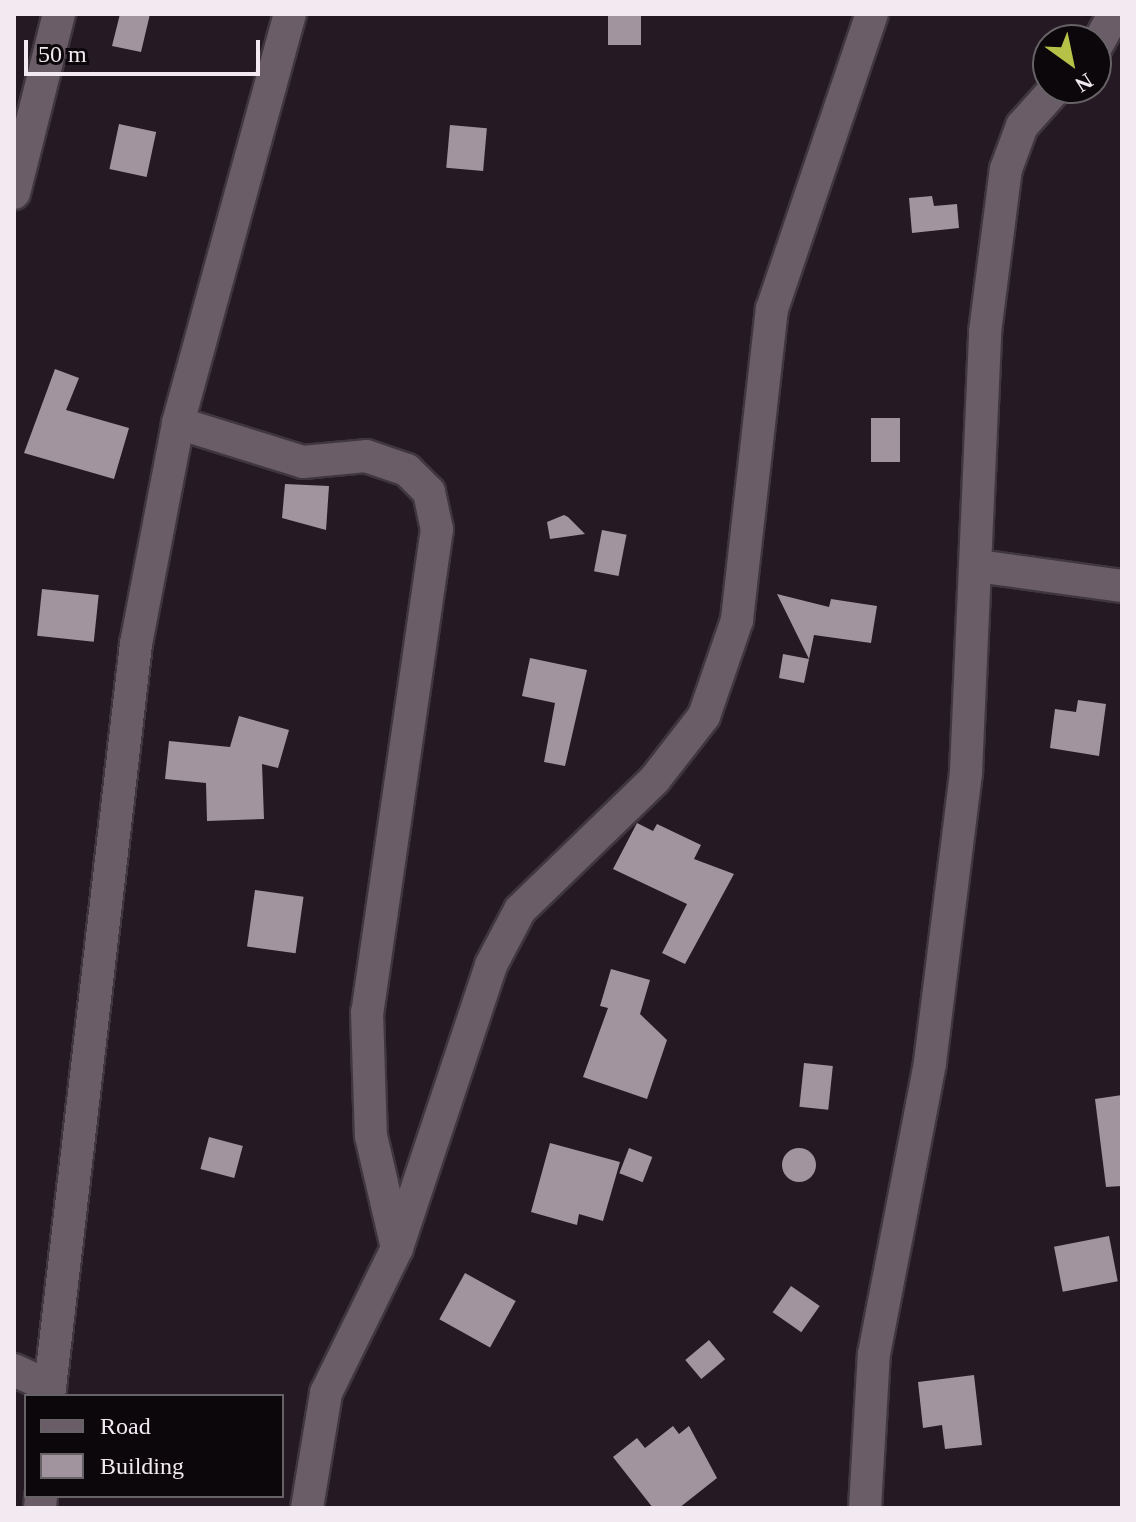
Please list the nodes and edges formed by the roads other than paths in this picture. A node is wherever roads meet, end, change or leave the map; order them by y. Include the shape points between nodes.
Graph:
1 (59, 14) edge
2 (290, 14) edge
3 (872, 14) edge
4 (1042, 104) edge
5 (14, 193) edge
6 (178, 423) junction
7 (978, 566) junction
8 (1122, 586) edge
9 (397, 1248) junction
10 (14, 1370) edge
11 (50, 1392) edge
12 (307, 1508) edge
13 (865, 1508) edge

1 - 5 street
2 - 6 street
3 - 9 street via 772,309 737,620 704,716 655,779 520,910 462,1042
4 - 7 street via 1022,126 1006,169 985,332
6 - 9 street via 303,462 366,456 407,470 429,492 437,529 367,1012 371,1136
6 - 11 street via 136,644
7 - 8 street
7 - 13 street via 966,772 930,1062 874,1354
9 - 12 street via 326,1393
10 - 11 street

